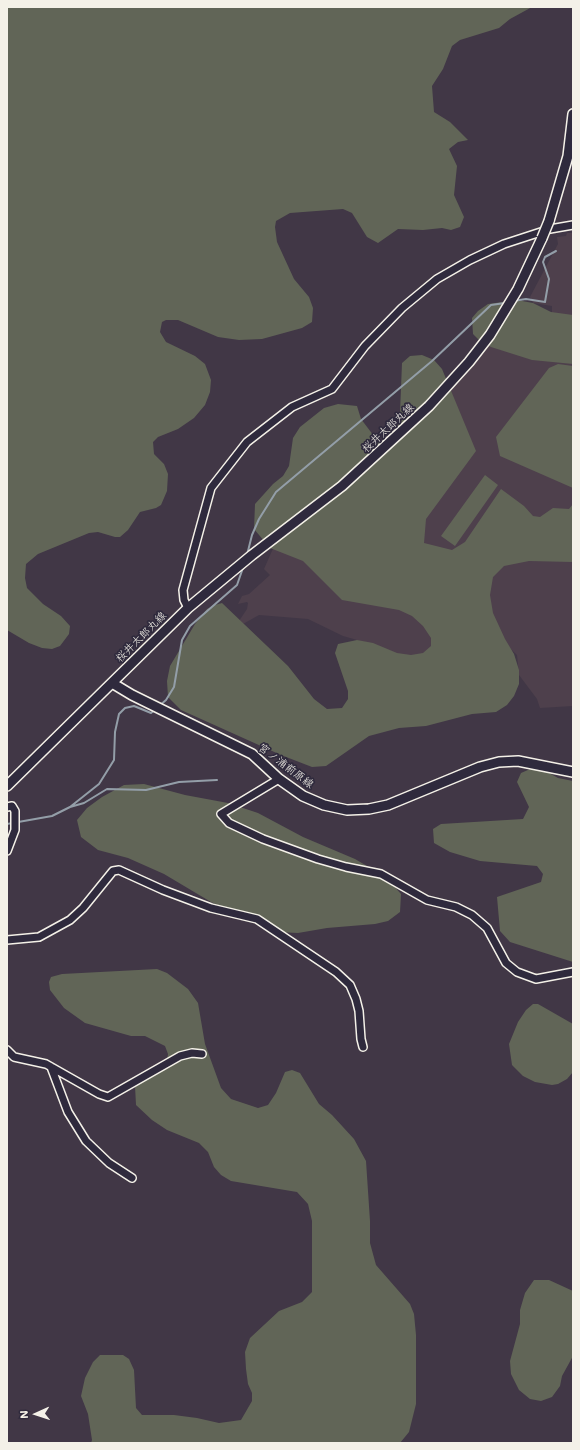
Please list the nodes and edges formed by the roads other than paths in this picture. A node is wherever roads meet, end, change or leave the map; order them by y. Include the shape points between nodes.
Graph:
1 (573, 114) edge
2 (571, 150) edge
3 (573, 225) edge
4 (188, 608) junction
5 (112, 683) junction
6 (573, 772) edge
7 (279, 779) junction
8 (7, 786) edge
9 (7, 807) edge
10 (7, 851) edge
11 (7, 940) edge
12 (573, 972) edge
13 (363, 1047) dead end
14 (7, 1050) edge
15 (202, 1054) dead end
16 (51, 1067) junction
17 (132, 1178) dead end

1 - 2 main road, 桜井太郎丸線
2 - 4 main road, 桜井太郎丸線, bridge via 549,221 530,268 508,306 469,362 413,421 342,486
3 - 4 street via 550,229 504,244 437,279 402,308 365,346 332,389 292,408 247,442 211,488 183,590
4 - 5 main road, 桜井太郎丸線
5 - 7 main road, 宮ノ浦前原線 via 252,754
5 - 8 main road
6 - 7 main road, 宮ノ浦前原線 via 518,761 499,762 480,767 388,805 347,810 324,805 303,796
7 - 12 street via 221,814 229,823 263,839 318,859 381,874 427,900 472,914 487,928 506,963 518,972 536,979
9 - 10 street via 12,806 15,811 15,830
11 - 13 street via 39,937 70,920 113,871 119,870 211,908 256,919 336,972 350,985 356,999
14 - 16 street via 14,1057
15 - 16 street via 180,1056 108,1097
16 - 17 street via 68,1112 86,1141 109,1163

